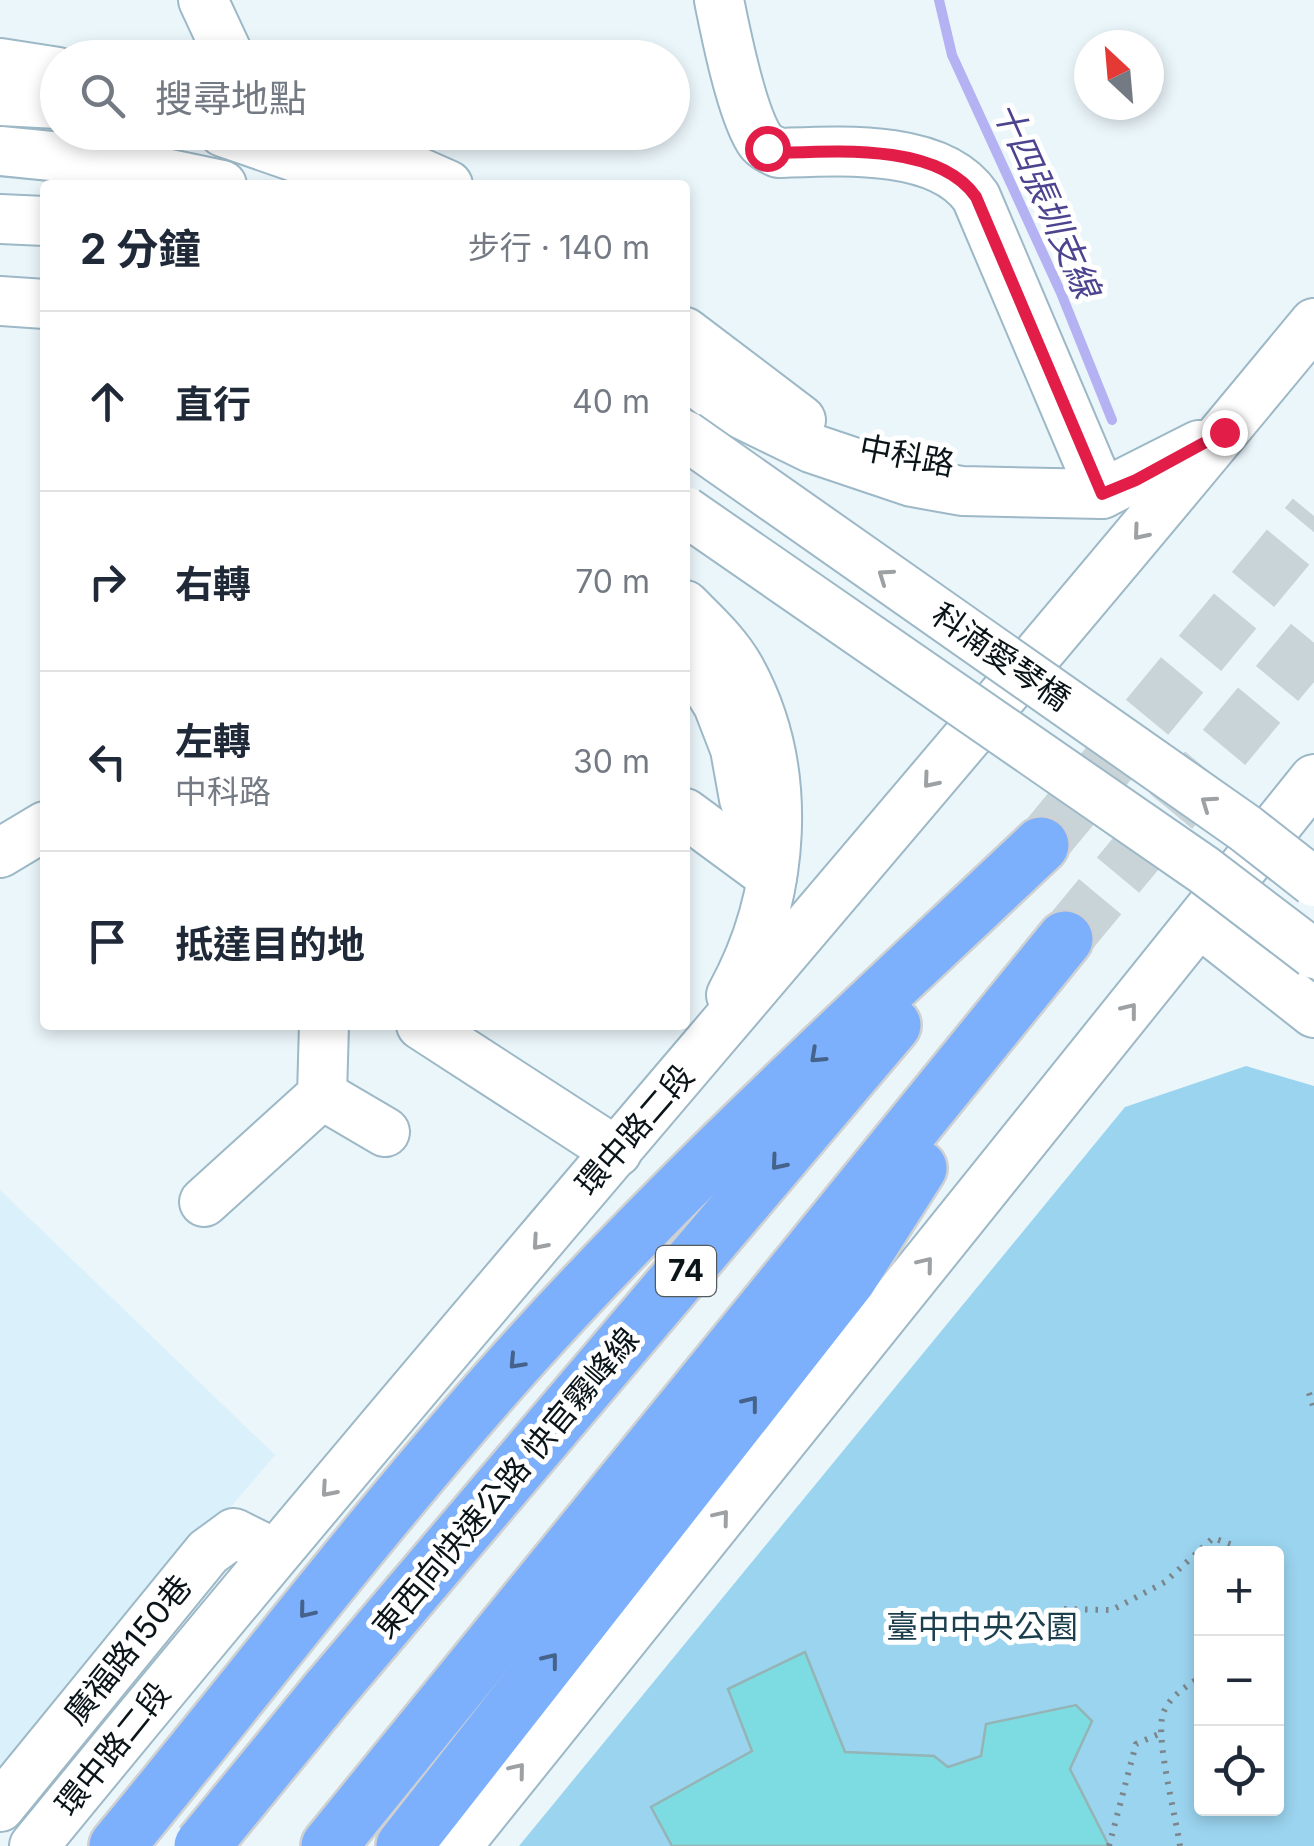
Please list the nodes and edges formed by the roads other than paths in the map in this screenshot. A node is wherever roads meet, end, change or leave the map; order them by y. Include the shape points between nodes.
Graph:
1 (204, 0) edge
2 (718, 0) edge
3 (222, 40) edge
4 (0, 63) edge
5 (40, 69) edge
6 (0, 101) edge
7 (40, 103) edge
8 (275, 150) edge
9 (367, 150) edge
10 (0, 151) edge
11 (198, 180) edge
12 (362, 180) edge
13 (436, 180) edge
14 (0, 218) edge
15 (40, 222) edge
16 (0, 270) edge
17 (40, 273) edge
18 (0, 301) edge
19 (40, 304) edge
20 (1314, 323) edge
21 (690, 336) edge
22 (690, 378) edge
23 (1224, 432) junction
24 (690, 439) edge
25 (1102, 494) junction
26 (690, 514) edge
27 (690, 610) edge
28 (690, 660) edge
29 (1309, 795) edge
30 (690, 817) edge
31 (40, 829) edge
32 (0, 853) edge
33 (772, 877) junction
34 (1314, 882) edge
35 (1200, 922) junction
36 (1314, 954) edge
37 (1314, 1012) edge
38 (324, 1030) edge
39 (429, 1030) edge
40 (696, 1060) junction
41 (322, 1095) junction
42 (386, 1132) dead end
43 (617, 1152) junction
44 (204, 1202) dead end
45 (274, 1552) junction
46 (0, 1807) edge
47 (34, 1846) edge
48 (117, 1846) edge
49 (202, 1846) edge
50 (329, 1846) edge
51 (404, 1846) edge
52 (457, 1846) edge

1 - 3 street
2 - 25 street via 748,109 767,148 867,150 966,182
4 - 5 street
6 - 7 street
8 - 12 street
9 - 13 street
10 - 11 street via 112,162
14 - 15 street
16 - 17 street
18 - 19 street
20 - 23 street, 環中路二段
21 - 25 street, 中科路 via 835,441 926,464 1032,474
22 - 25 street, 中科路 via 764,426 898,478 962,491
23 - 25 street, 中科路
23 -> 40 street, 環中路二段
34 -> 24 street, 科湳愛琴橋, bridge
26 - 36 street, 科湳愛琴橋, bridge via 1204,870
27 - 33 street via 740,670 767,742 779,828
28 - 33 street via 735,749 744,799
29 - 35 street
30 - 33 street
31 - 32 street
33 - 40 street via 748,964
35 - 37 street
52 -> 35 street
38 - 41 street
39 - 43 street
40 - 43 street, 環中路二段
41 - 42 street
41 - 44 street
43 -> 45 street, 環中路二段
45 - 46 street, 廣福路150巷 via 234,1533 208,1552
45 - 47 street, 環中路二段
48 - 49 highway, 東西向快速公路 快官霧峰線 / 74, bridge via 498,1382 689,1177 1041,845
51 -> 50 highway, 74 via 849,1278 1065,939

